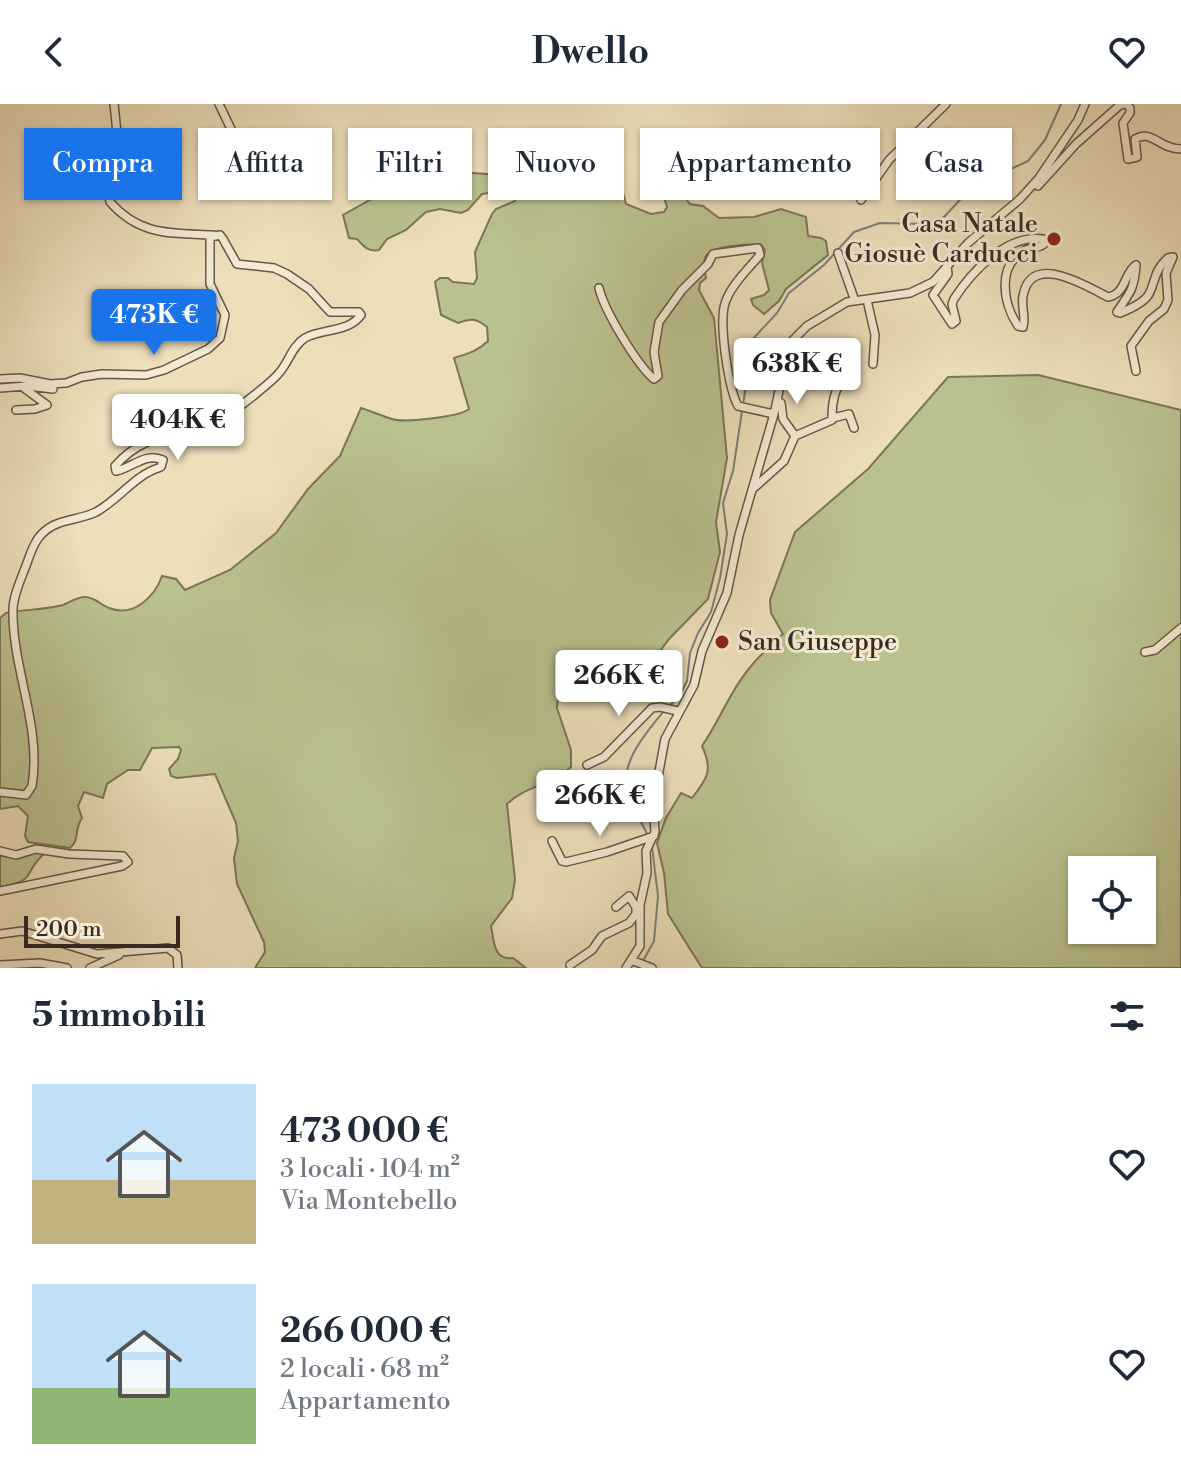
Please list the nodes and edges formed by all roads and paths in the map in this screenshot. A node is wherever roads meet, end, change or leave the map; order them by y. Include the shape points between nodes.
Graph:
1 (114, 104) edge
2 (219, 104) edge
3 (946, 104) edge
4 (1085, 104) edge
5 (231, 128) edge
6 (1181, 149) edge
7 (880, 173) edge
8 (1027, 191) junction
9 (211, 236) junction
10 (838, 253) dead end
11 (947, 266) junction
12 (599, 288) dead end
13 (867, 300) junction
14 (855, 301) junction
15 (855, 358) dead end
16 (873, 364) dead end
17 (1136, 371) dead end
18 (0, 379) edge
19 (66, 383) junction
20 (0, 388) edge
21 (24, 388) junction
22 (777, 401) junction
23 (16, 410) dead end
24 (774, 414) junction
25 (833, 418) junction
26 (854, 428) dead end
27 (795, 436) junction
28 (754, 489) junction
29 (1181, 628) edge
30 (1145, 652) dead end
31 (674, 710) junction
32 (587, 765) dead end
33 (0, 792) edge
34 (654, 836) junction
35 (552, 841) dead end
36 (0, 851) edge
37 (0, 891) edge
38 (638, 906) junction
39 (616, 907) dead end
40 (2, 934) edge
41 (121, 953) junction
42 (632, 961) junction
43 (0, 965) edge
44 (570, 965) dead end
45 (67, 968) edge
46 (90, 968) edge
47 (178, 968) edge
48 (626, 968) edge
49 (649, 968) edge

1 - 9 street via 117,133 110,202 136,226
2 - 5 street
3 - 7 street
4 - 8 street
6 - 8 street via 1142,135 1135,139 1137,157 1128,159 1123,123 1130,108 1120,105 1034,190
8 - 11 street
9 - 19 street via 210,284 225,315 220,338 164,370
9 - 33 street via 220,235 237,264 274,268 309,289 330,312 361,315 344,328 303,339 277,376 226,415 151,438 130,451 116,471 148,457 163,460 161,467 140,476 102,508 45,531 34,546 13,606 30,708 32,786 26,795
10 - 14 street
11 - 13 street via 919,290
11 - 17 street via 948,274 933,295 952,324 954,299 995,254 1043,239 1040,248 1024,250 1012,262 1004,278 1010,315 1023,327 1022,298 1036,277 1057,272 1108,297 1120,291 1136,265 1130,297 1118,308 1120,313 1143,301 1158,269 1173,257 1166,273 1164,309 1131,346
12 - 24 street via 603,305 654,379 655,331 682,290 713,254 758,248 760,255 724,305 728,368 735,402
13 - 14 street
13 - 16 street via 875,335
14 - 22 street via 820,317 792,339
15 - 25 street via 836,389
18 - 19 street
19 - 21 street
20 - 21 street
21 - 23 street via 47,405
22 - 24 street
22 - 27 street
24 - 28 street
25 - 26 street via 849,414
25 - 27 street
27 - 28 street via 784,461
28 - 31 street via 727,593 694,685
29 - 30 street
31 - 32 street via 646,712 604,757
31 - 34 street via 659,759
34 - 35 street via 566,862
34 - 38 street via 646,851 647,873
36 - 37 street via 123,856 128,862
38 - 39 street via 629,896
38 - 42 street via 640,946
38 - 44 street via 629,923 602,936
40 - 41 street via 22,931 97,954
41 - 46 street
41 - 47 street via 168,948 177,955
42 - 48 street
42 - 49 street
43 - 45 street

